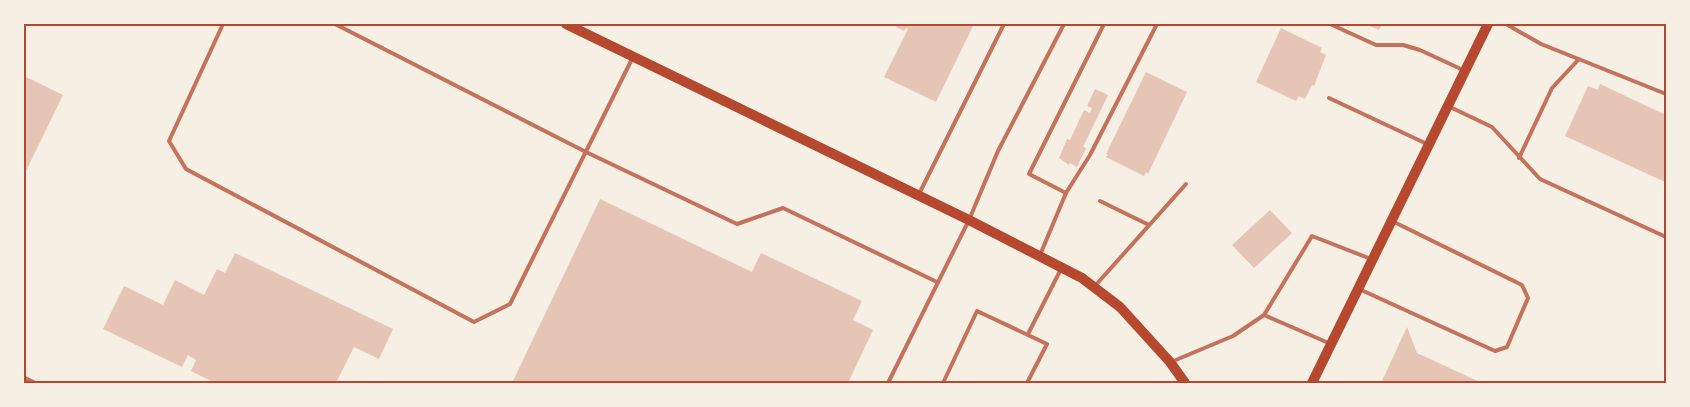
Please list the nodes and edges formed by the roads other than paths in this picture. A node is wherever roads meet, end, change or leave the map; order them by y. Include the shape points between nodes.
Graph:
1 (223, 24) edge
2 (335, 24) edge
3 (566, 24) edge
4 (1004, 24) edge
5 (1064, 24) edge
6 (1104, 24) edge
7 (1157, 24) edge
8 (1330, 24) edge
9 (1488, 24) edge
10 (1506, 24) edge
11 (633, 56) junction
12 (1579, 59) junction
13 (1465, 71) junction
14 (1666, 94) edge
15 (1329, 98) dead end
16 (1448, 106) junction
17 (1429, 145) junction
18 (586, 152) junction
19 (1519, 158) junction
20 (1186, 184) dead end
21 (1066, 193) junction
22 (918, 195) junction
23 (1100, 200) dead end
24 (969, 220) junction
25 (1392, 221) junction
26 (1149, 225) junction
27 (1666, 236) edge
28 (1040, 255) junction
29 (1373, 260) junction
30 (1062, 268) junction
31 (937, 282) junction
32 (1094, 287) junction
33 (1358, 289) junction
34 (1264, 315) junction
35 (1028, 334) junction
36 (1331, 344) junction
37 (1170, 362) junction
38 (24, 378) edge
39 (34, 383) edge
40 (888, 383) edge
41 (943, 383) edge
42 (1027, 383) edge
43 (1185, 383) edge
44 (1312, 383) edge

1 - 18 lane via 169,140 186,169 474,322 510,304
2 - 18 lane
3 - 11 main road
4 - 22 lane
5 - 24 lane via 998,151
6 - 21 lane via 1029,174
7 - 21 lane via 1090,155
8 - 13 lane via 1376,45 1403,45 1420,50
9 - 13 main road
10 - 12 lane via 1541,44
11 - 18 lane
11 - 22 main road
12 - 14 lane
12 - 19 lane via 1552,88
13 - 16 main road
15 - 17 lane
16 - 17 main road
16 - 19 lane via 1492,127
17 - 25 main road
18 - 31 lane via 736,224 783,208
19 - 27 lane via 1540,180
20 - 26 lane
21 - 28 lane
22 - 24 main road
23 - 26 lane
24 - 28 main road
24 - 31 lane
25 - 29 main road
25 - 33 lane via 1522,285 1528,298 1507,347 1495,351
26 - 32 lane
28 - 30 main road
29 - 33 main road
29 - 34 lane via 1312,236
30 - 32 main road
30 - 35 lane
31 - 40 lane
32 - 37 main road via 1120,307
33 - 36 main road
34 - 36 lane
34 - 37 lane via 1233,336
35 - 41 lane via 977,311
35 - 42 lane via 1047,344
36 - 44 main road
37 - 43 main road
38 - 39 street

